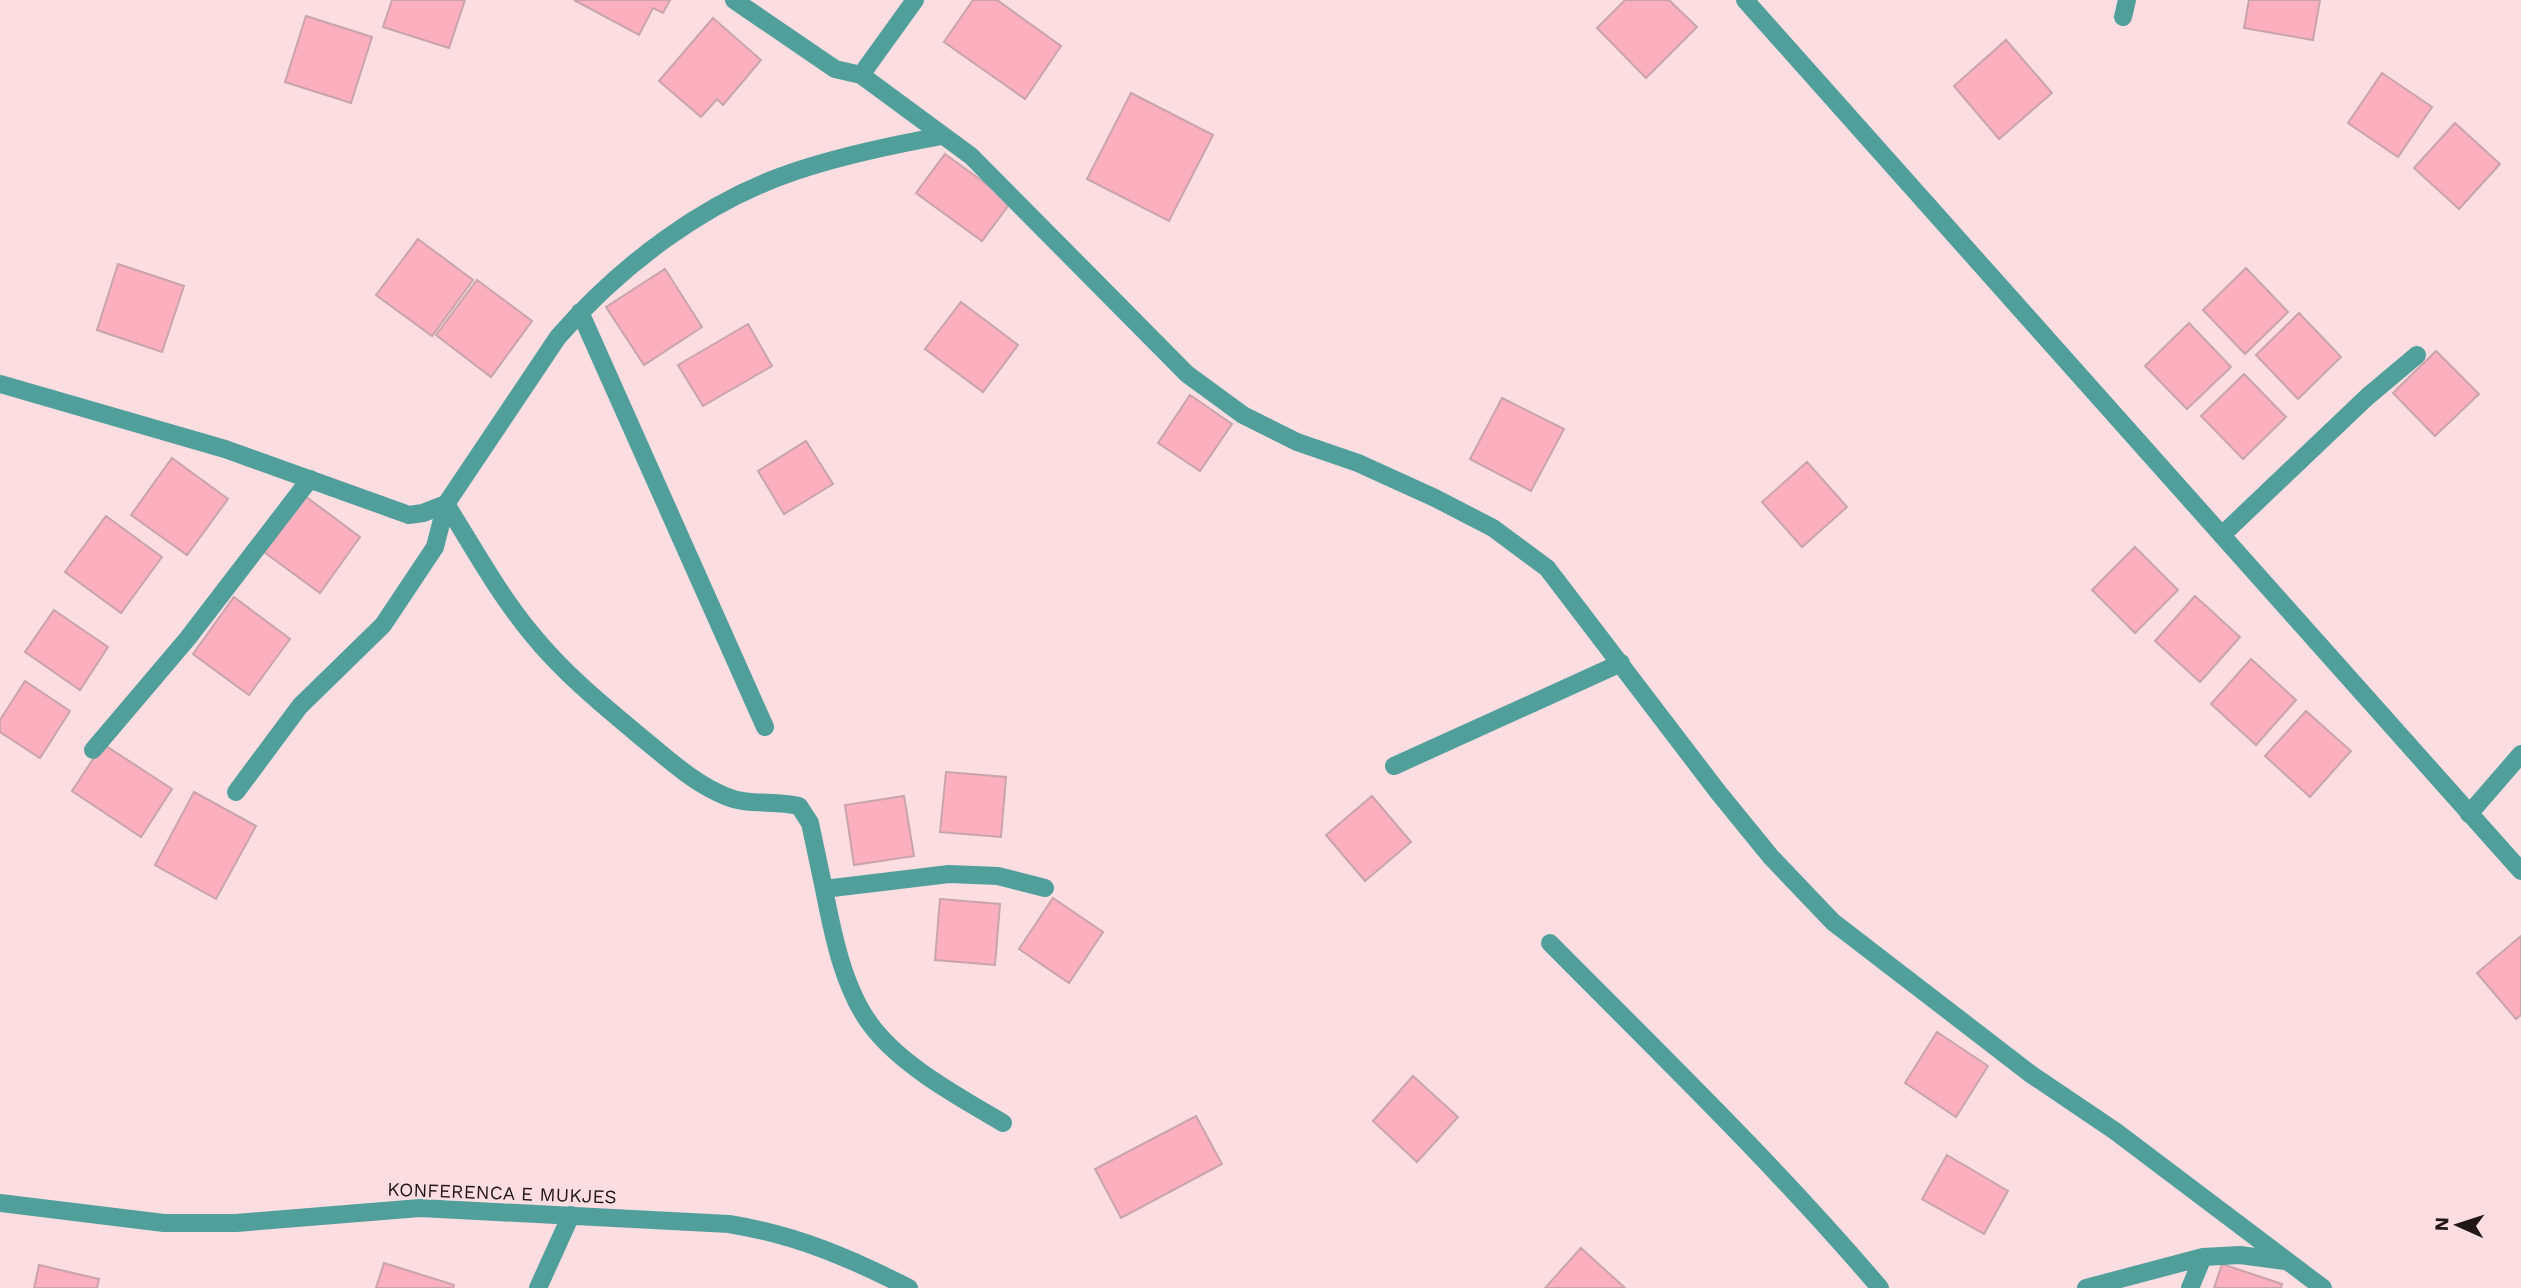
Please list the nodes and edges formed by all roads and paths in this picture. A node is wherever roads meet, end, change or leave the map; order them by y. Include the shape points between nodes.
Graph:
1 (734, 0) edge
2 (915, 0) edge
3 (1745, 0) edge
4 (861, 75) junction
5 (942, 136) junction
6 (580, 312) junction
7 (2417, 355) dead end
8 (3, 391) edge
9 (310, 479) junction
10 (446, 503) junction
11 (2222, 535) junction
12 (1621, 663) junction
13 (765, 727) dead end
14 (93, 750) dead end
15 (2521, 754) edge
16 (1394, 766) dead end
17 (236, 792) dead end
18 (2469, 814) junction
19 (2521, 872) edge
20 (1045, 888) dead end
21 (824, 889) junction
22 (1550, 943) dead end
23 (1003, 1123) dead end
24 (0, 1203) edge
25 (571, 1215) junction
26 (2203, 1257) junction
27 (2285, 1261) junction
28 (538, 1288) edge
29 (909, 1288) edge
30 (1880, 1288) edge
31 (2086, 1288) edge
32 (2190, 1288) edge
33 (2323, 1288) edge

1 - 4 street via 835,69
2 - 4 street
3 - 11 street
4 - 5 street
5 - 6 street via 808,167 734,197 618,275
5 - 12 street via 971,156 1187,374 1242,415 1493,528 1547,568
6 - 10 street via 558,337
6 - 13 street
7 - 11 street
8 - 9 street via 150,426
9 - 10 street via 409,515
9 - 14 street via 188,638
10 - 17 street via 435,547 383,625 300,706
10 - 21 street via 500,592 531,633 611,712 691,779 728,798 799,806 810,823
11 - 18 street
12 - 16 street
12 - 27 street via 1771,857 1833,922
15 - 18 street
18 - 19 street
20 - 21 street via 998,876 949,874
21 - 23 street via 831,927 854,993 874,1029 927,1077
22 - 30 street via 1715,1110
24 - 25 street, KONFERENCA E MUKJES via 164,1223 236,1223 420,1208
25 - 28 street
25 - 29 street, KONFERENCA E MUKJES via 664,1218 773,1231 819,1245
26 - 27 street via 2240,1255
26 - 31 street
26 - 32 street
27 - 33 street

